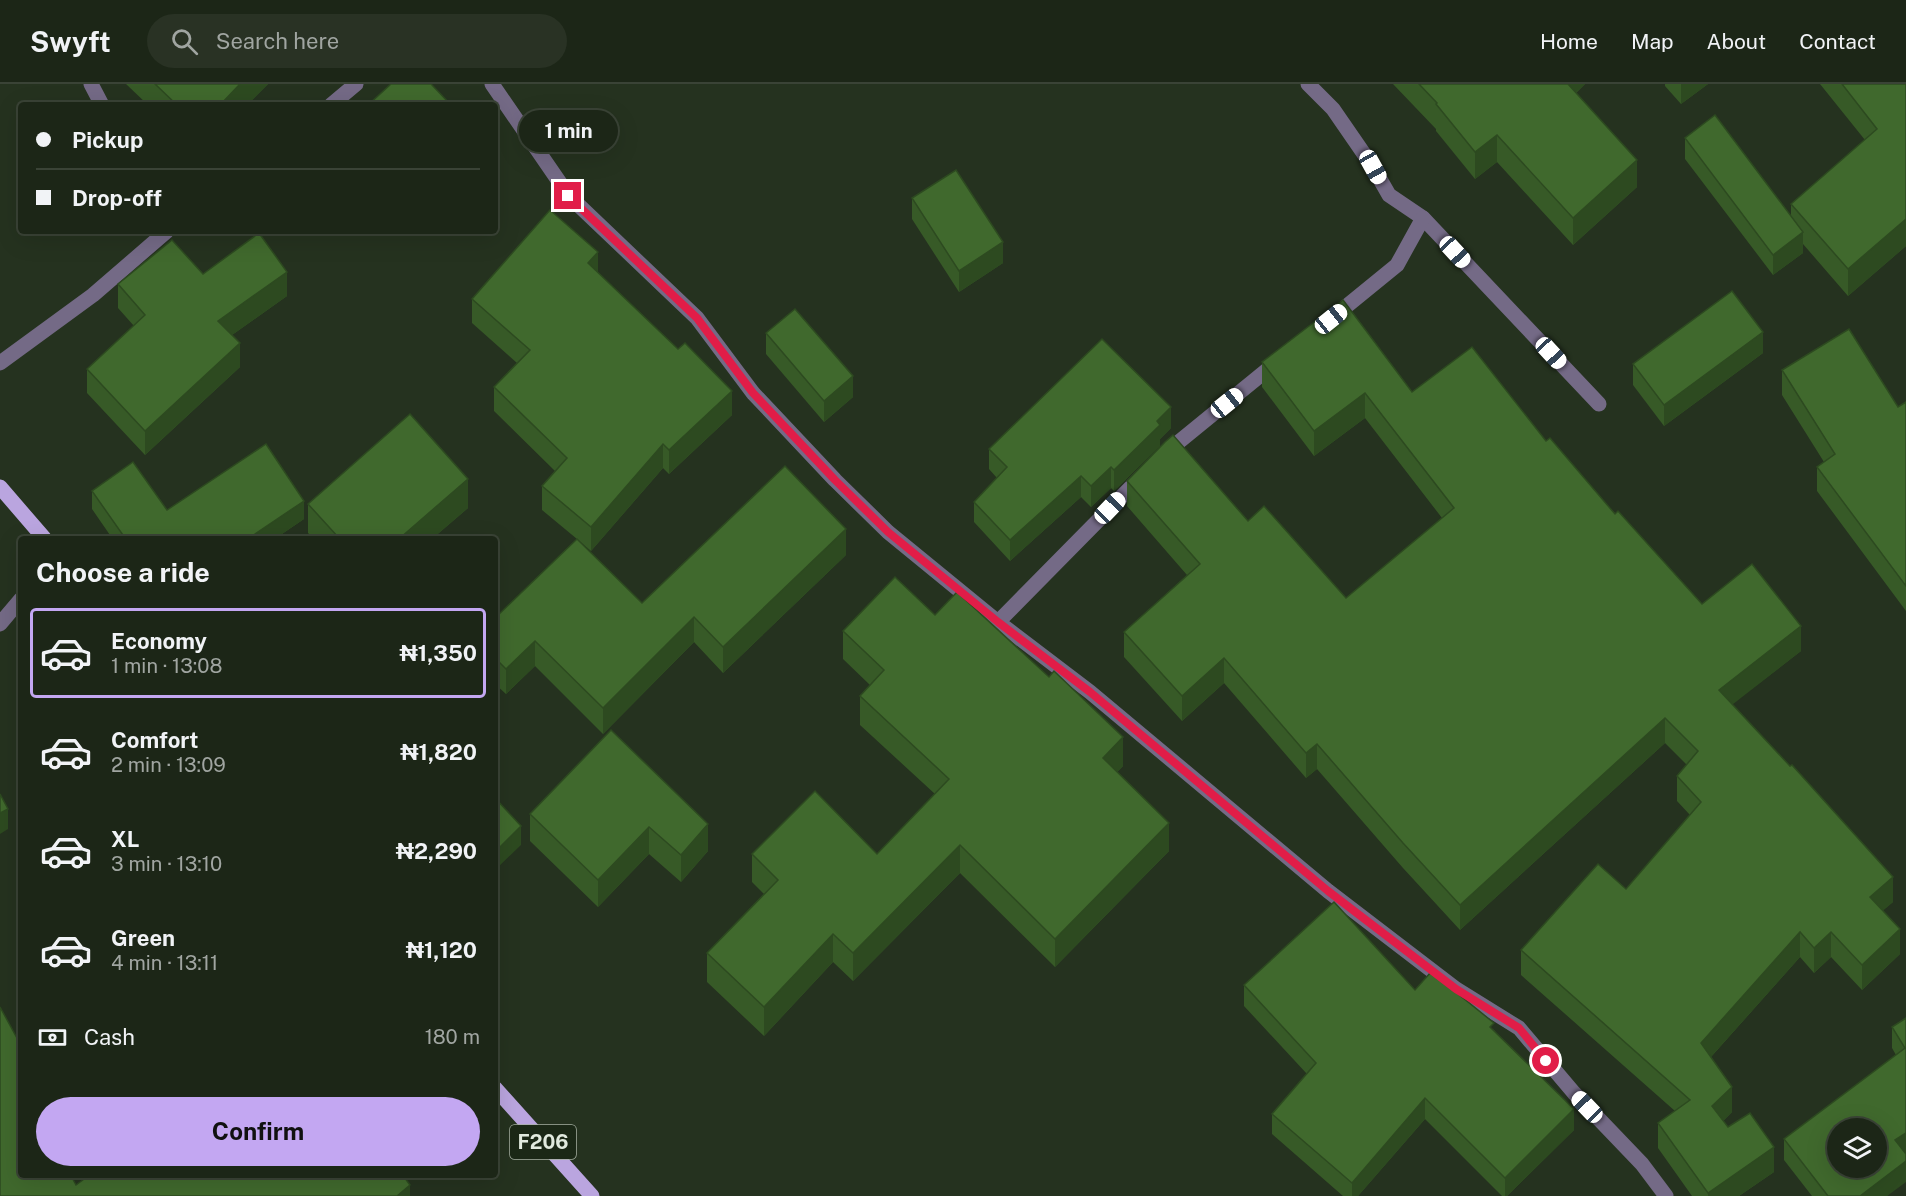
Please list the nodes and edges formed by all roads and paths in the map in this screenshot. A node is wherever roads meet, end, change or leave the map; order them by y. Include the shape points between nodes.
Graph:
1 (91, 84) edge
2 (356, 84) edge
3 (492, 84) edge
4 (1308, 84) edge
5 (100, 102) edge
6 (335, 102) edge
7 (1423, 218) junction
8 (164, 234) edge
9 (1322, 326) edge
10 (1294, 348) edge
11 (0, 363) edge
12 (1599, 404) dead end
13 (0, 487) edge
14 (42, 536) edge
15 (18, 603) edge
16 (998, 622) junction
17 (0, 624) edge
18 (498, 1091) edge
19 (592, 1196) edge
20 (1666, 1196) edge

1 - 5 street
2 - 6 street
3 - 16 street via 568,196 697,318 753,393 888,532
4 - 7 street via 1333,109 1389,195
7 - 9 street via 1397,265
7 - 12 street
8 - 11 street via 93,295
10 - 16 street via 1158,460
13 - 14 main road
15 - 17 street
16 - 20 street via 1090,692 1328,891 1456,989 1519,1028 1642,1164
18 - 19 main road, F206

